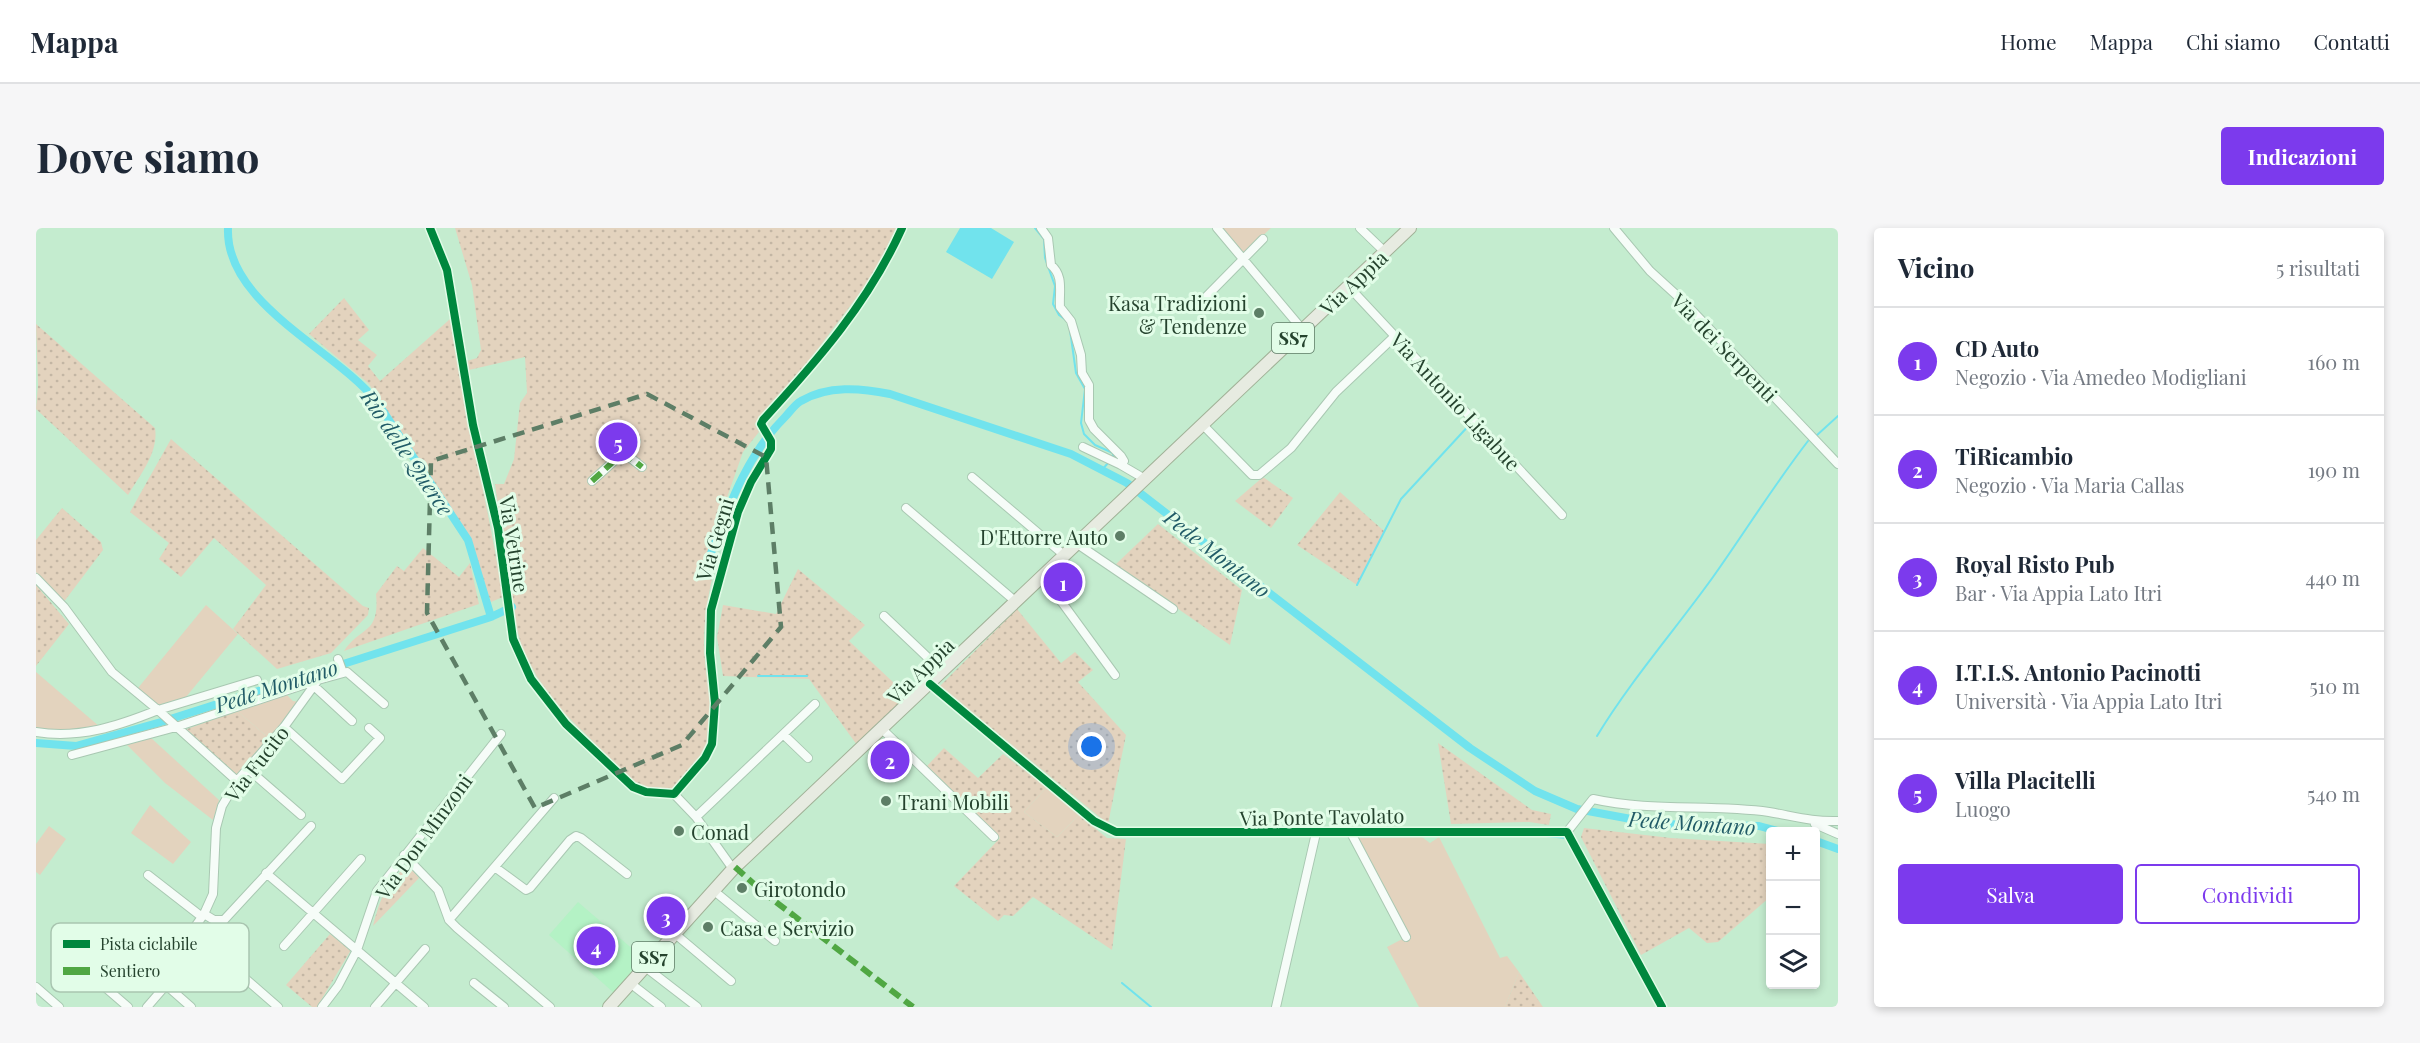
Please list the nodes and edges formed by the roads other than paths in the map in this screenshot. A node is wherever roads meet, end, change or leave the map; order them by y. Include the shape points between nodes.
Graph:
1 (430, 228) edge
2 (902, 228) edge
3 (1041, 228) edge
4 (1217, 228) edge
5 (1360, 228) edge
6 (1410, 228) edge
7 (1614, 228) edge
8 (1263, 239) dead end
9 (1385, 252) junction
10 (1243, 261) junction
11 (1349, 287) junction
12 (1198, 305) dead end
13 (1302, 329) junction
14 (1395, 336) junction
15 (1202, 424) junction
16 (618, 435) dead end
17 (1083, 447) dead end
18 (623, 452) junction
19 (1121, 465) junction
20 (1838, 465) edge
21 (642, 468) dead end
22 (972, 477) dead end
23 (1144, 480) junction
24 (592, 481) dead end
25 (906, 508) dead end
26 (1562, 515) dead end
27 (1076, 543) junction
28 (1064, 555) junction
29 (1042, 575) junction
30 (36, 578) edge
31 (1015, 601) junction
32 (1173, 609) dead end
33 (884, 616) dead end
34 (338, 659) dead end
35 (344, 672) junction
36 (943, 672) junction
37 (1115, 675) dead end
38 (257, 680) dead end
39 (316, 683) junction
40 (930, 684) junction
41 (384, 704) dead end
42 (815, 704) dead end
43 (161, 713) junction
44 (352, 721) dead end
45 (175, 725) junction
46 (284, 727) junction
47 (369, 728) dead end
48 (882, 729) junction
49 (36, 732) edge
50 (501, 734) dead end
51 (784, 735) junction
52 (72, 754) dead end
53 (808, 758) dead end
54 (248, 769) junction
55 (237, 781) junction
56 (674, 794) junction
57 (554, 798) dead end
58 (302, 815) dead end
59 (696, 817) junction
60 (1838, 821) edge
61 (1811, 822) junction
62 (311, 826) dead end
63 (1568, 831) junction
64 (1316, 833) junction
65 (1351, 833) junction
66 (1838, 834) edge
67 (994, 837) dead end
68 (404, 855) junction
69 (361, 859) dead end
70 (495, 868) junction
71 (733, 869) junction
72 (266, 873) junction
73 (627, 874) dead end
74 (148, 875) dead end
75 (712, 890) junction
76 (312, 913) junction
77 (203, 916) junction
78 (449, 920) junction
79 (198, 923) edge
80 (674, 933) junction
81 (1406, 937) dead end
82 (775, 940) dead end
83 (284, 946) dead end
84 (425, 949) dead end
85 (357, 950) junction
86 (644, 966) junction
87 (731, 981) dead end
88 (249, 982) edge
89 (630, 982) junction
90 (397, 983) junction
91 (474, 983) dead end
92 (36, 987) edge
93 (111, 992) edge
94 (160, 992) edge
95 (174, 992) edge
96 (59, 1007) edge
97 (128, 1007) edge
98 (147, 1007) edge
99 (191, 1007) edge
100 (278, 1007) edge
101 (322, 1007) edge
102 (375, 1007) edge
103 (424, 1007) edge
104 (504, 1007) edge
105 (550, 1007) edge
106 (609, 1007) edge
107 (661, 1007) edge
108 (697, 1007) edge
109 (1276, 1007) edge
110 (1662, 1007) edge

1 - 56 street, Via Vetrine via 447,270 473,425 498,528 513,639 531,679 566,724 633,787
2 - 56 street, Via Gegni via 875,283 761,424 771,449 738,512 711,610 715,703 712,744
3 - 19 street via 1048,238 1052,265 1061,280 1059,307 1071,321 1082,373 1089,385 1089,420 1122,456
4 - 10 street via 1243,256
5 - 9 street
6 - 9 main road, Via Appia / SS7
7 - 20 street, Via dei Serpenti
8 - 10 street
9 - 11 main road, Via Appia / SS7
10 - 12 street
10 - 13 street
11 - 13 main road, Via Appia / SS7
11 - 14 street, Via Antonio Ligabue
13 - 15 main road, Via Appia / SS7
14 - 15 street via 1336,392 1291,448 1259,475 1252,475
14 - 26 street, Via Antonio Ligabue
15 - 23 main road, Via Appia / SS7
16 - 18 street via 629,434 636,441
17 - 19 street
18 - 21 street
18 - 24 street
19 - 23 street
22 - 28 street
23 - 27 main road, Via Appia / SS7
25 - 31 street
27 - 28 main road, Via Appia / SS7
27 - 32 street
28 - 29 main road, Via Appia / SS7
29 - 31 main road, Via Appia / SS7
29 - 37 street
30 - 43 street via 112,672
31 - 36 main road, Via Appia / SS7
33 - 36 street
34 - 35 street
35 - 39 street
35 - 41 street
36 - 40 main road, Via Appia / SS7
38 - 43 street
39 - 44 street
39 - 45 street
39 - 46 street, Via Fucito
40 - 48 main road, Via Appia / SS7
40 - 64 street, Via Ponte Tavolato via 1094,821 1116,832
42 - 51 street
43 - 45 street
43 - 49 street via 98,731
45 - 52 street
45 - 55 street
46 - 47 street via 342,779 380,738
46 - 54 street, Via Fucito
48 - 67 street
48 - 71 main road, Via Appia / SS7
50 - 68 street, Via Don Minzoni
51 - 53 street
51 - 59 street
54 - 55 street, Via Fucito
54 - 58 street
55 - 77 street, Via Fucito via 222,806 216,828 213,894
56 - 59 street
57 - 70 street
59 - 71 street
60 - 61 street
61 - 63 street via 1769,812 1622,805 1593,800
61 - 66 street
62 - 72 street
63 - 65 street, Via Ponte Tavolato
63 - 110 street
64 - 65 street, Via Ponte Tavolato
64 - 109 street
65 - 81 street
68 - 78 street via 438,890
68 - 85 street, Via Don Minzoni via 377,891
69 - 76 street
70 - 73 street via 526,890 576,836
70 - 78 street
71 - 75 main road, Via Appia / SS7
72 - 76 street
72 - 77 street via 224,920
74 - 77 street
75 - 80 main road, Via Appia / SS7
75 - 82 street
76 - 83 street
76 - 85 street
77 - 79 street, Via Fucito
78 - 105 street
80 - 86 main road, SS7
80 - 87 street
84 - 90 street
85 - 90 street
85 - 101 street, Via Don Minzoni
86 - 89 main road, SS7
86 - 108 street
88 - 100 street
89 - 106 main road, SS7
89 - 107 street
90 - 102 street
90 - 103 street
91 - 104 street
92 - 96 street
93 - 97 street
94 - 98 street, Via Fucito
95 - 99 street

